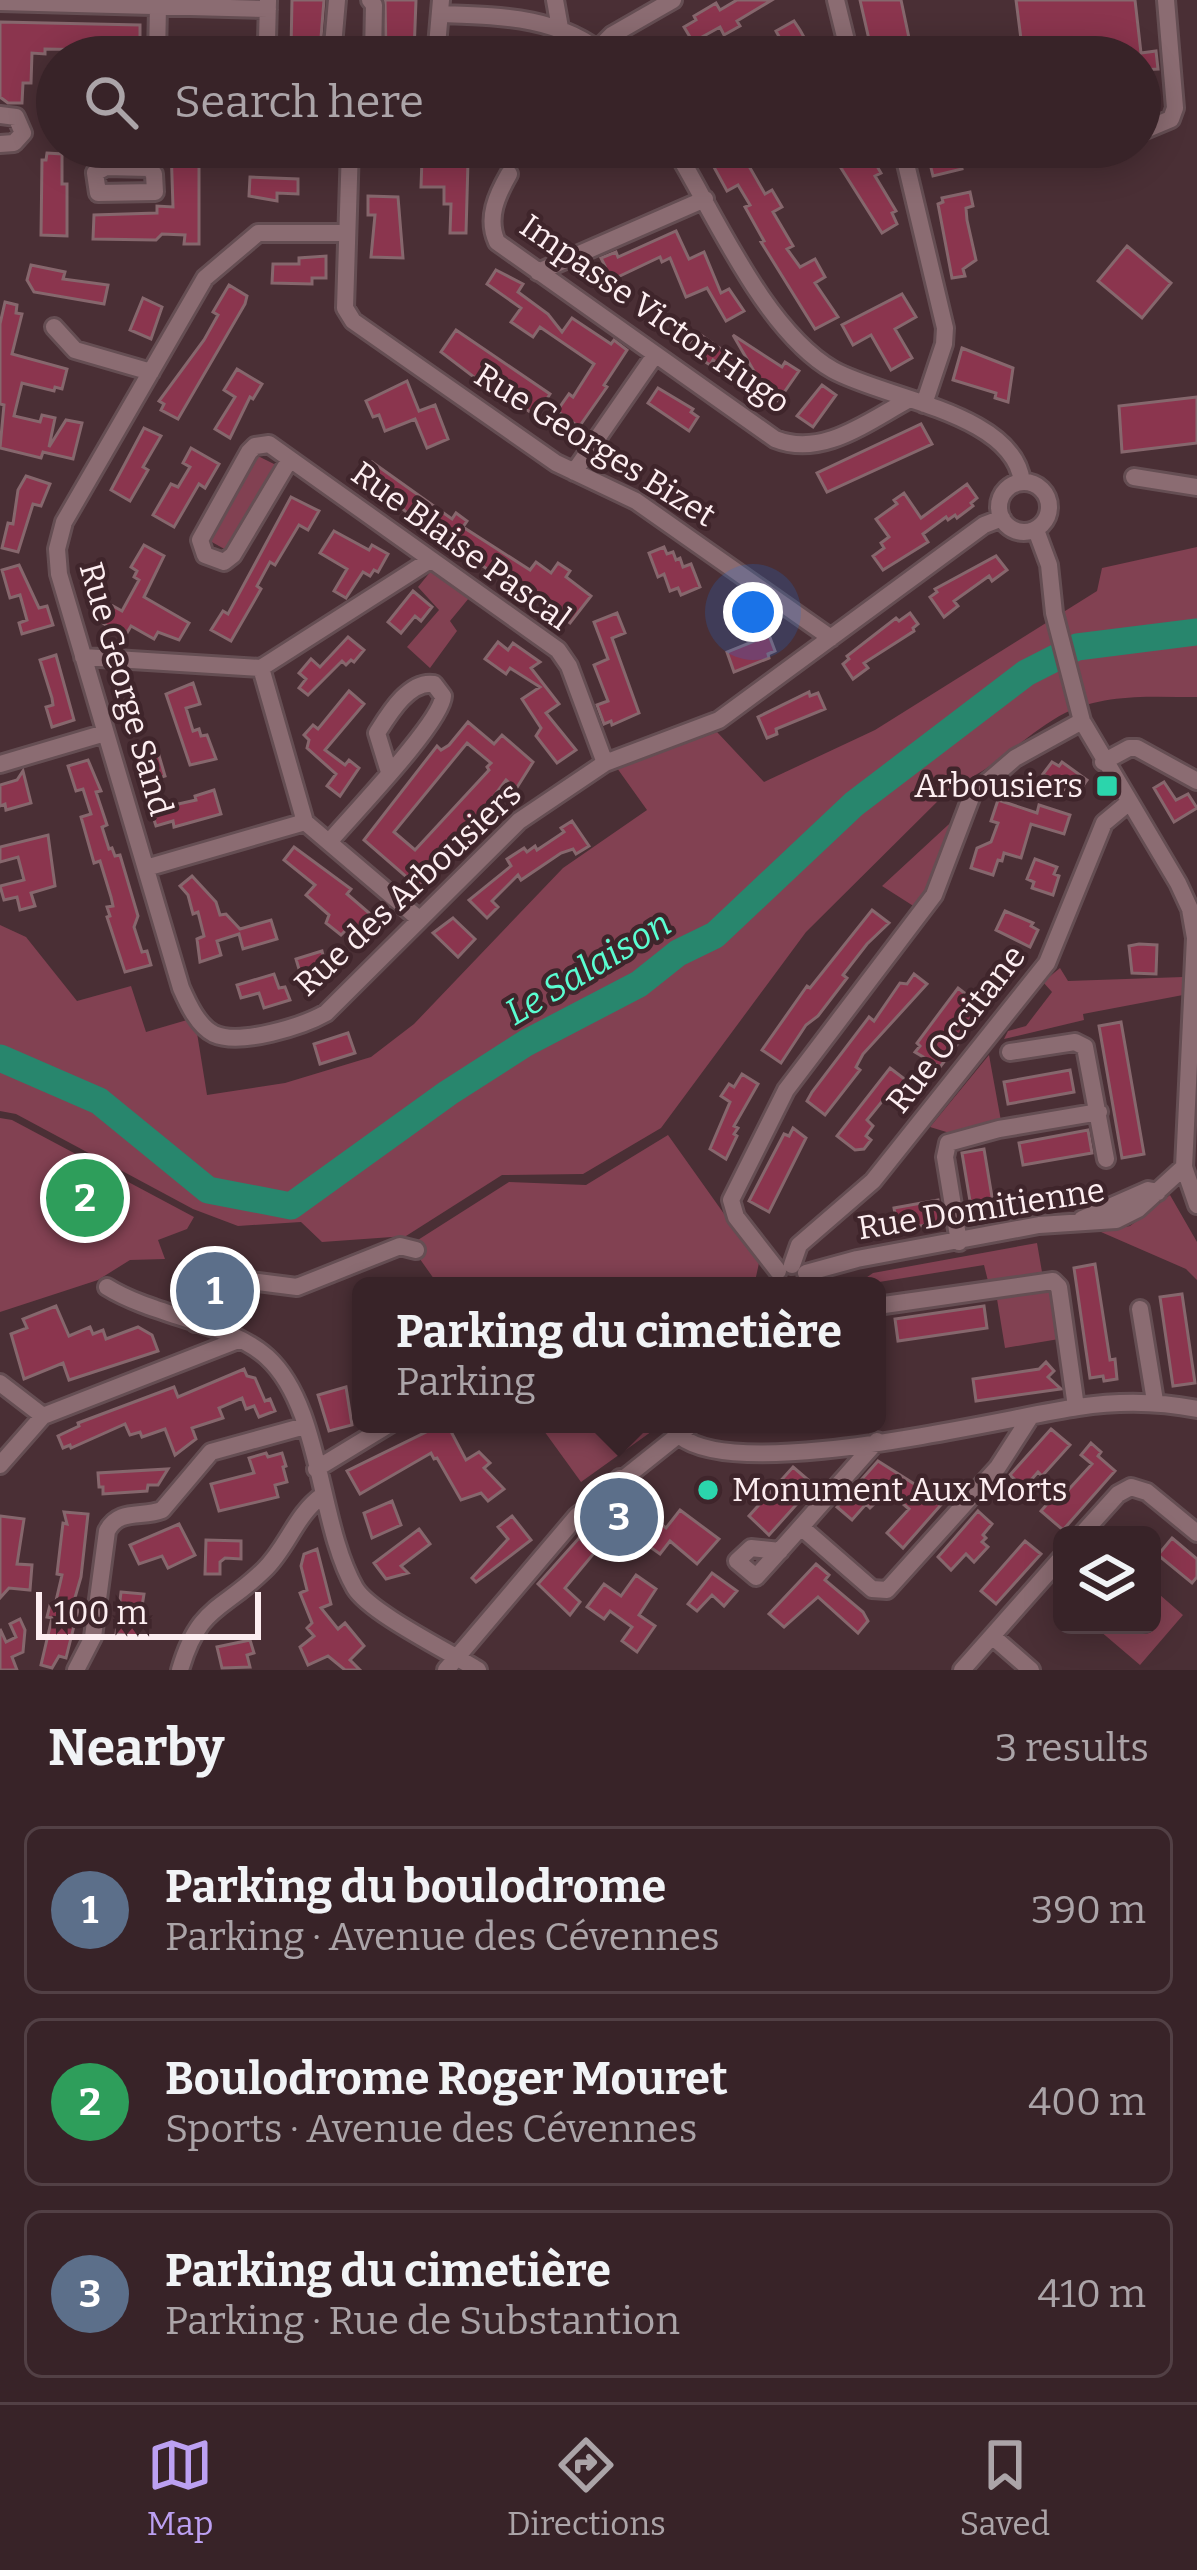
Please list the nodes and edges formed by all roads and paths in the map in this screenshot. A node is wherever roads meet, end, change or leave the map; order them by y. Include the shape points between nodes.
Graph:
1 (337, 0) edge
2 (370, 0) edge
3 (555, 0) edge
4 (673, 0) edge
5 (836, 0) edge
6 (1166, 0) edge
7 (0, 2) edge
8 (97, 3) edge
9 (164, 4) edge
10 (268, 4) edge
11 (441, 7) edge
12 (560, 28) junction
13 (160, 36) edge
14 (267, 36) edge
15 (334, 36) edge
16 (374, 36) edge
17 (573, 36) edge
18 (611, 36) edge
19 (845, 36) edge
20 (0, 115) edge
21 (1161, 123) edge
22 (0, 144) edge
23 (349, 168) edge
24 (687, 168) edge
25 (907, 168) edge
26 (509, 173) dead end
27 (705, 199) junction
28 (347, 233) junction
29 (538, 272) junction
30 (54, 327) dead end
31 (655, 355) junction
32 (152, 372) junction
33 (916, 402) junction
34 (290, 459) junction
35 (574, 472) junction
36 (1134, 477) dead end
37 (1022, 482) junction
38 (1197, 487) edge
39 (1002, 518) junction
40 (1036, 530) junction
41 (430, 560) junction
42 (831, 638) junction
43 (82, 657) junction
44 (262, 668) junction
45 (1082, 721) junction
46 (105, 734) junction
47 (1103, 762) junction
48 (605, 763) junction
49 (0, 764) edge
50 (389, 772) junction
51 (1197, 781) edge
52 (1128, 803) junction
53 (305, 822) junction
54 (329, 842) junction
55 (146, 868) junction
56 (1194, 908) edge
57 (418, 920) junction
58 (1197, 967) edge
59 (207, 1029) joint
60 (1010, 1052) dead end
61 (1099, 1112) junction
62 (1106, 1160) dead end
63 (1187, 1175) junction
64 (1197, 1205) edge
65 (959, 1242) junction
66 (416, 1250) dead end
67 (792, 1276) edge
68 (107, 1287) dead end
69 (886, 1305) edge
70 (1140, 1309) dead end
71 (195, 1323) junction
72 (238, 1340) junction
73 (0, 1382) edge
74 (1155, 1401) junction
75 (1076, 1407) junction
76 (1197, 1409) edge
77 (43, 1416) junction
78 (1029, 1419) junction
79 (305, 1426) junction
80 (375, 1433) edge
81 (682, 1433) edge
82 (689, 1433) edge
83 (836, 1433) edge
84 (877, 1441) junction
85 (838, 1446) junction
86 (0, 1466) edge
87 (316, 1469) junction
88 (620, 1478) junction
89 (323, 1495) junction
90 (636, 1498) dead end
91 (801, 1526) junction
92 (1090, 1526) edge
93 (1197, 1533) edge
94 (780, 1551) dead end
95 (1053, 1567) edge
96 (992, 1636) junction
97 (451, 1664) edge
98 (76, 1670) edge
99 (180, 1670) edge
100 (478, 1670) edge
101 (962, 1670) edge
102 (1031, 1670) edge

1 - 15 street
2 - 16 street
3 - 12 street
4 - 18 street
5 - 19 street
6 - 21 street via 1175,108
7 - 8 street
8 - 9 street
9 - 10 street
9 - 13 street
10 - 14 street
11 - 12 street
12 - 17 street
20 - 22 street via 16,117 23,133
23 - 28 street, Rue Georges Bizet
24 - 27 street
25 - 33 street via 945,328
26 - 29 street, Impasse Victor Hugo via 495,198 494,238
27 - 29 street
27 - 33 street via 794,339 838,373
28 - 32 street, Rue George Sand via 258,233 205,278
28 - 35 street, Rue Georges Bizet via 345,308 353,321
29 - 31 street, Impasse Victor Hugo
30 - 32 street via 75,350
31 - 33 street, Impasse Victor Hugo via 775,439 799,447
31 - 35 street
32 - 43 street, Rue George Sand via 59,536 59,574
33 - 37 street via 993,436 1014,456
34 - 34 street via 269,444 249,452 200,540 205,555 224,562 233,555
34 - 41 street, Rue Blaise Pascal
35 - 42 street, Rue Georges Bizet via 636,501
36 - 38 street
37 - 39 street via 1002,496
37 - 40 street via 1048,498
39 - 40 street via 1014,530
39 - 42 street, Rue des Arbousiers
40 - 45 street
41 - 44 street
41 - 48 street, Rue Blaise Pascal via 564,657
42 - 48 street, Rue des Arbousiers via 709,726
43 - 44 street
43 - 46 street, Rue George Sand
44 - 53 street
45 - 47 street
45 - 67 street via 1015,758 972,795 934,895 770,1115 732,1211
46 - 49 street
46 - 55 street, Rue George Sand
47 - 51 street via 1137,748
47 - 52 street
48 - 57 street, Rue des Arbousiers via 501,835
50 - 50 street via 377,734 411,689 434,684 443,696 440,711
50 - 54 street
52 - 56 street
52 - 67 street, Rue Occitane via 1104,823 1047,963 873,1181 800,1245
53 - 54 street
53 - 55 street
54 - 57 street
55 - 59 street, Rue George Sand via 181,988
56 - 58 street
57 - 59 street, Rue des Arbousiers via 338,1004 312,1020 236,1037
58 - 63 street
60 - 61 street via 1081,1043
61 - 62 street
61 - 65 street via 947,1143
63 - 64 street
63 - 65 street, Rue Domitienne via 1116,1220
65 - 67 street, Rue Domitienne
66 - 71 street via 400,1246 297,1287 258,1282 212,1290
68 - 71 street
69 - 75 street via 1053,1281
70 - 74 street
71 - 72 street
72 - 77 street
72 - 79 street via 279,1370
73 - 77 street
74 - 75 street
74 - 76 street
75 - 78 street
77 - 86 street
78 - 84 street
78 - 91 street via 998,1467 887,1590 872,1589
79 - 87 street
79 - 98 street via 211,1452 162,1510 112,1521 93,1636
80 - 87 street
81 - 88 street
82 - 85 street via 705,1450
83 - 85 street
84 - 85 street
84 - 91 street
87 - 89 street
88 - 90 street
88 - 97 street via 538,1557
89 - 97 street via 357,1591
89 - 99 street via 264,1570 194,1628
91 - 94 street
92 - 93 street via 1131,1487
95 - 96 street
96 - 101 street
96 - 102 street
97 - 100 street

